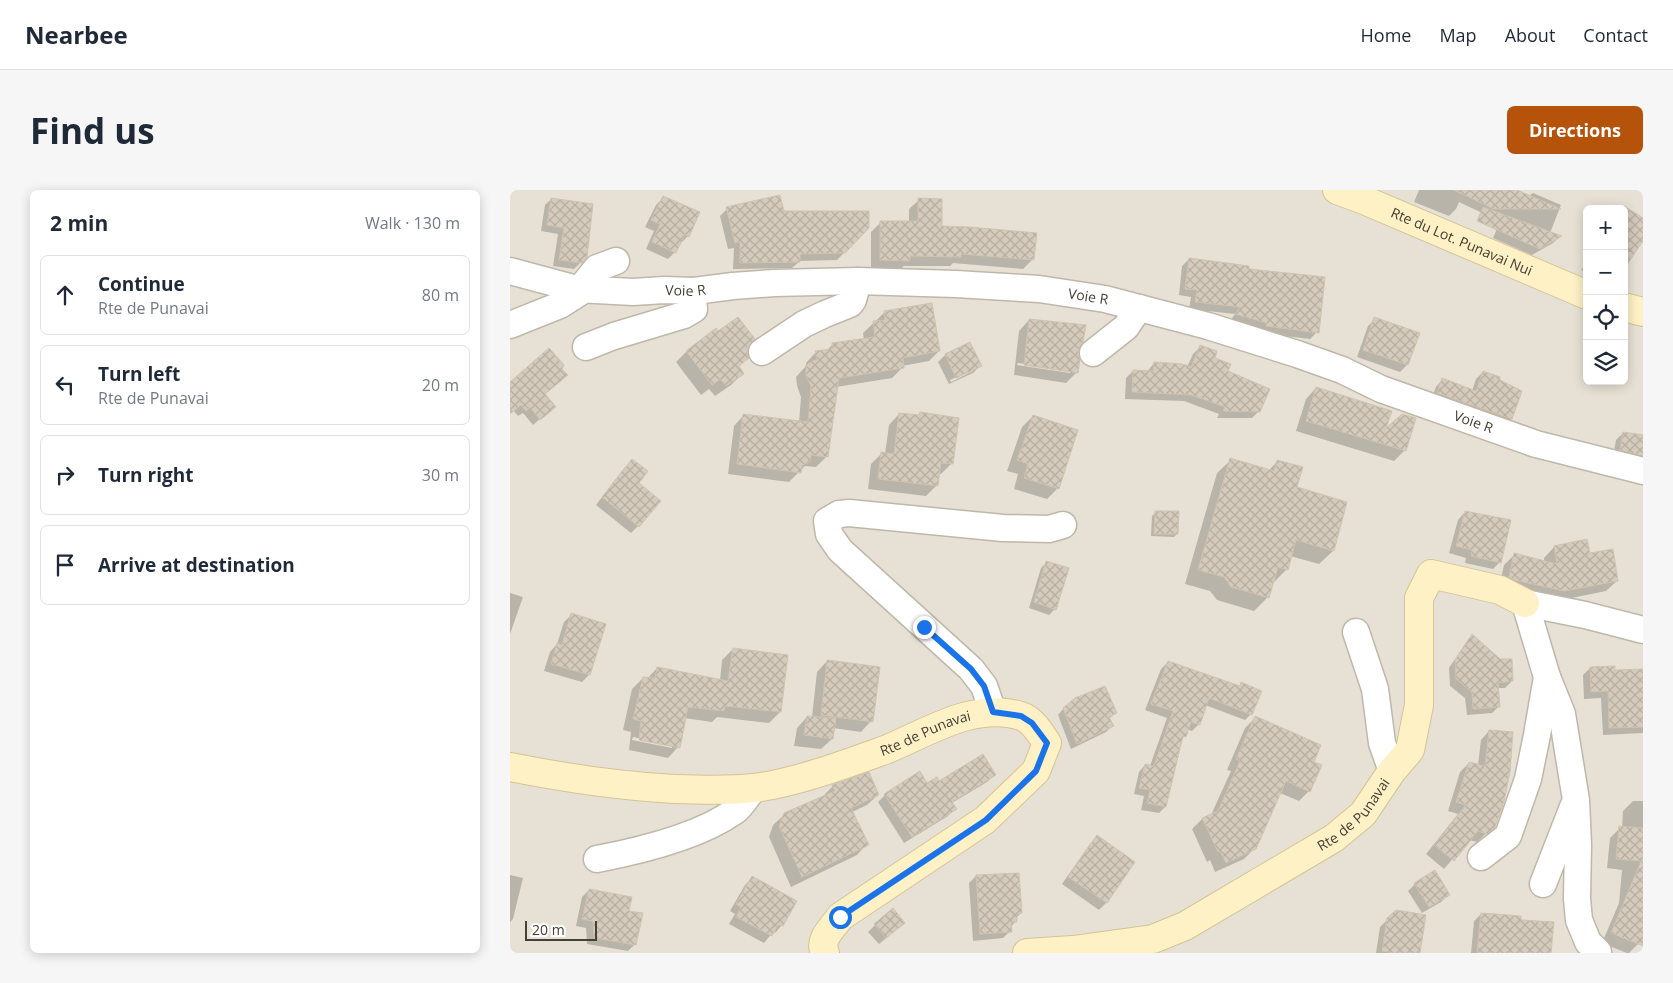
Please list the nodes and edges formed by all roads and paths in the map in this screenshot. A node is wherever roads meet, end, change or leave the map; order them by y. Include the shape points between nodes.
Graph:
1 (1337, 190) edge
2 (616, 261) dead end
3 (510, 271) edge
4 (858, 281) junction
5 (583, 289) junction
6 (692, 290) junction
7 (1583, 293) edge
8 (1139, 308) junction
9 (1628, 308) edge
10 (1643, 312) edge
11 (510, 326) edge
12 (586, 347) dead end
13 (762, 352) dead end
14 (1093, 353) dead end
15 (1643, 471) edge
16 (1064, 525) dead end
17 (1525, 603) junction
18 (1643, 630) edge
19 (1356, 632) dead end
20 (1546, 677) junction
21 (993, 712) junction
22 (510, 767) edge
23 (1392, 771) junction
24 (754, 788) junction
25 (1576, 800) junction
26 (1481, 857) dead end
27 (597, 859) dead end
28 (1543, 884) dead end
29 (1598, 952) edge
30 (825, 953) edge
31 (1027, 953) edge

1 - 7 main road, Rte du Lot. Punavai Nui
2 - 5 street via 597,268
3 - 5 street, Voie R
4 - 6 street, Voie R via 774,283
4 - 8 street, Voie R via 1038,289 1105,299
4 - 13 street via 850,304 804,324
5 - 6 street, Voie R via 633,292
5 - 11 street via 560,304
6 - 12 street via 694,308 684,315
8 - 14 street via 1126,327
8 - 15 street, Voie R via 1297,354 1342,370 1381,389 1536,444
9 - 10 main road
16 - 21 street via 1049,529 1003,528 849,512 827,521 829,534 840,550 971,669 984,686
17 - 18 street
17 - 20 street
17 - 23 main road, Rte de Punavai via 1500,590 1431,574 1419,598 1420,705 1410,750
19 - 23 street via 1375,689 1382,743
20 - 25 street via 1562,714
20 - 26 street via 1528,779 1508,836
21 - 24 main road, Rte de Punavai via 959,718 875,753 802,778
21 - 30 main road, Rte de Punavai via 1021,716 1032,723 1047,743 1036,771 986,820 840,917 824,939
22 - 24 main road, Rte de Punavai via 574,780 628,786 703,790
23 - 31 main road, Rte de Punavai via 1362,814 1334,838 1185,926 1153,939
24 - 27 street via 736,810 716,822 657,845
25 - 28 street
25 - 29 street via 1580,920 1588,942

